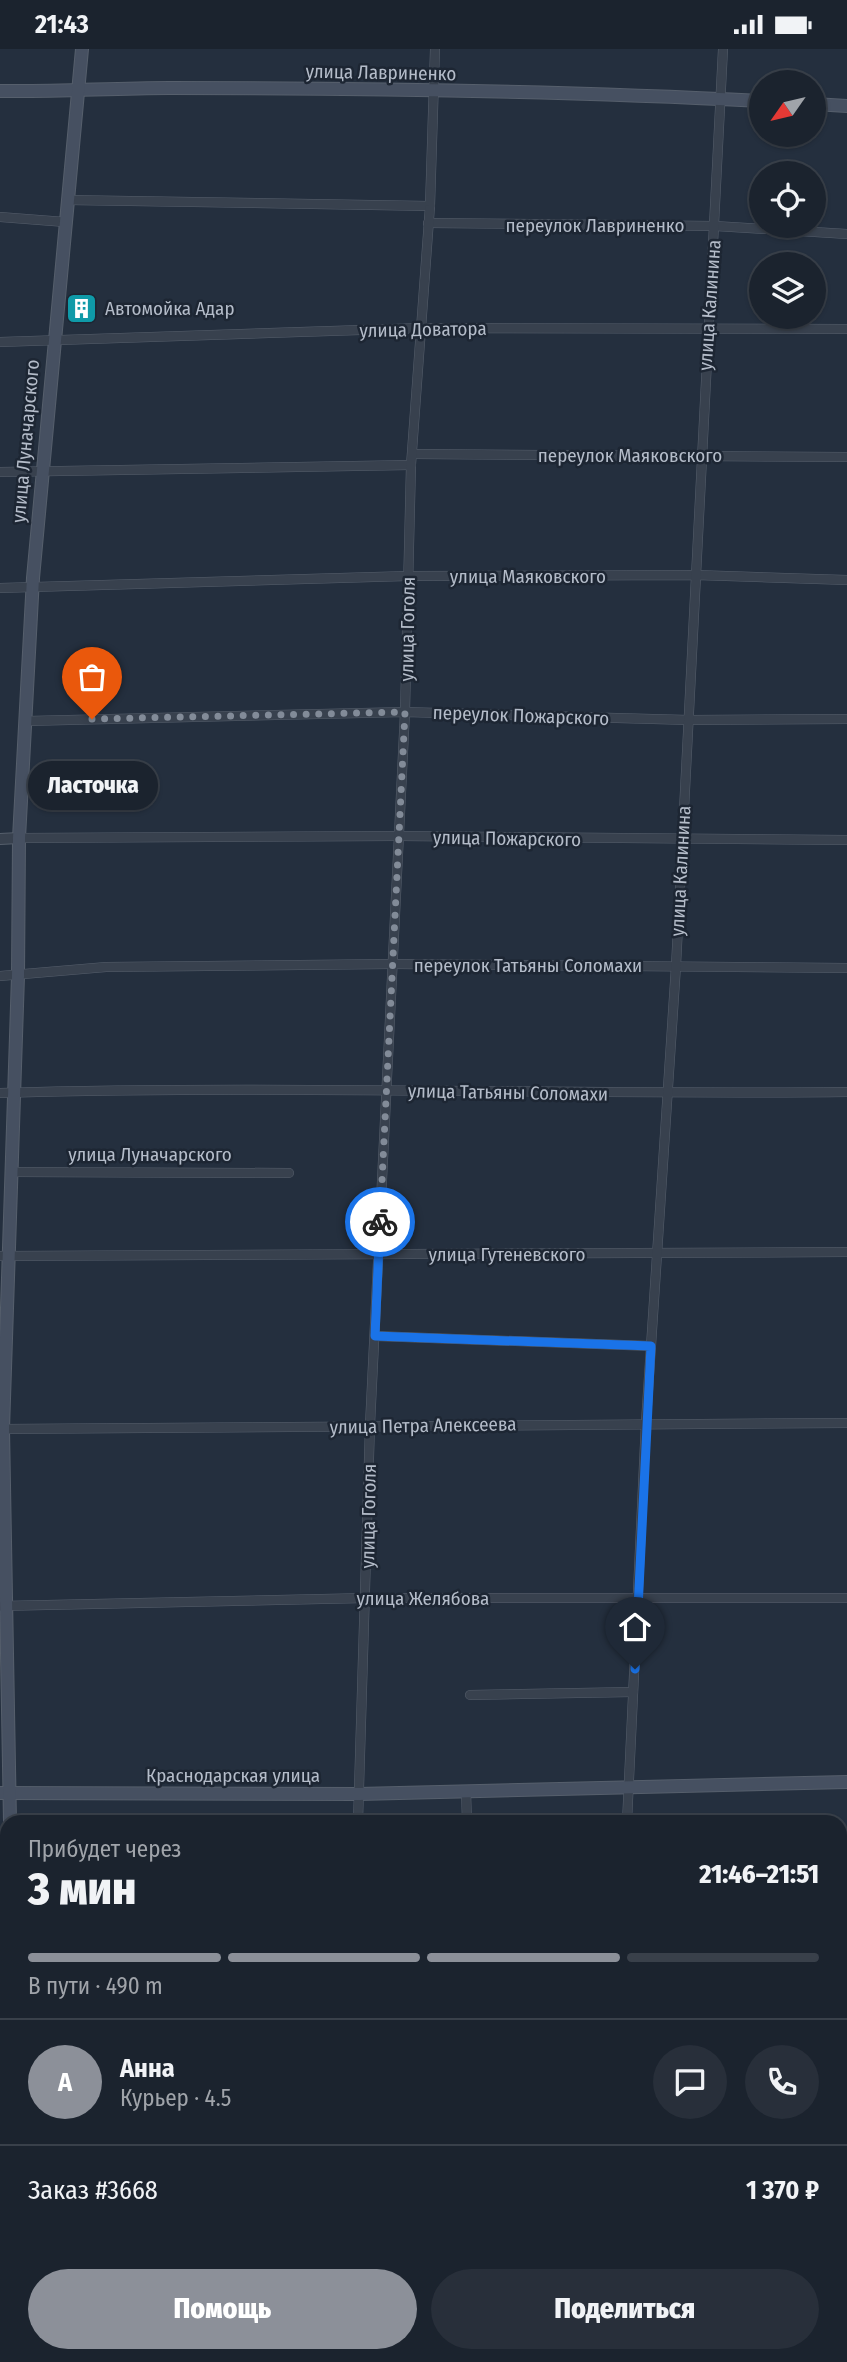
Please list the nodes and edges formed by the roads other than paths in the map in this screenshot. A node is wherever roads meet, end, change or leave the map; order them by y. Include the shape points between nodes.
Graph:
1 (82, 49) edge
2 (435, 49) edge
3 (723, 49) edge
4 (0, 91) edge
5 (434, 91) junction
6 (79, 92) junction
7 (721, 99) junction
8 (749, 100) edge
9 (826, 105) edge
10 (847, 106) edge
11 (66, 200) junction
12 (430, 206) junction
13 (0, 218) edge
14 (65, 222) junction
15 (428, 223) junction
16 (715, 226) junction
17 (847, 234) edge
18 (422, 328) junction
19 (707, 328) junction
20 (847, 329) edge
21 (52, 341) junction
22 (0, 342) edge
23 (413, 454) junction
24 (701, 455) junction
25 (847, 457) edge
26 (411, 465) junction
27 (41, 471) junction
28 (0, 472) edge
29 (696, 575) junction
30 (408, 576) junction
31 (847, 580) edge
32 (32, 587) junction
33 (0, 588) edge
34 (405, 712) junction
35 (847, 719) edge
36 (689, 720) junction
37 (27, 721) junction
38 (397, 836) junction
39 (19, 838) junction
40 (0, 839) edge
41 (680, 840) junction
42 (847, 840) edge
43 (393, 964) junction
44 (676, 965) junction
45 (847, 968) edge
46 (0, 976) edge
47 (18, 976) junction
48 (385, 1090) junction
49 (847, 1092) edge
50 (7, 1093) edge
51 (667, 1094) junction
52 (12, 1172) junction
53 (289, 1173) dead end
54 (847, 1252) edge
55 (658, 1253) junction
56 (379, 1254) junction
57 (5, 1256) edge
58 (375, 1336) junction
59 (651, 1346) junction
60 (646, 1422) junction
61 (847, 1423) edge
62 (370, 1426) junction
63 (2, 1429) edge
64 (367, 1598) junction
65 (638, 1598) junction
66 (847, 1598) edge
67 (3, 1607) edge
68 (633, 1692) junction
69 (470, 1695) dead end
70 (847, 1782) edge
71 (629, 1786) junction
72 (466, 1791) junction
73 (5, 1793) edge
74 (359, 1794) junction
75 (9, 1815) edge
76 (358, 1815) edge
77 (467, 1815) edge
78 (627, 1815) edge

1 - 6 main road, улица Луначарского
2 - 5 street, улица Гоголя
3 - 7 street, улица Калинина
4 - 6 main road, улица Лавриненко
5 - 6 main road, улица Лавриненко via 166,88
5 - 7 main road, улица Лавриненко
5 - 12 street, улица Гоголя
6 - 11 main road, улица Луначарского
7 - 8 main road, улица Лавриненко
7 - 16 street, улица Калинина
9 - 10 main road
11 - 12 street
11 - 14 main road, улица Луначарского
12 - 15 street, улица Гоголя
13 - 14 street
14 - 21 main road, улица Луначарского
15 - 16 street, переулок Лавриненко
15 - 18 street, улица Гоголя
16 - 17 street, переулок Лавриненко
16 - 19 street, улица Калинина
18 - 19 street, улица Доватора
18 - 21 street, улица Доватора
18 - 23 street, улица Гоголя
19 - 20 street, улица Доватора
19 - 24 street, улица Калинина
21 - 22 street, улица Доватора
21 - 27 main road, улица Луначарского
23 - 24 street, переулок Маяковского
23 - 26 street, улица Гоголя
24 - 25 street, переулок Маяковского
24 - 29 street, улица Калинина
26 - 27 street
26 - 30 street, улица Гоголя
27 - 28 street
27 - 32 main road, улица Луначарского
29 - 30 street, улица Маяковского
29 - 31 street, улица Маяковского
29 - 36 street, улица Калинина
30 - 32 street, улица Маяковского
30 - 34 street, улица Гоголя
32 - 33 street, улица Маяковского
32 - 37 main road, улица Луначарского
34 - 36 street, переулок Пожарского
34 - 37 street, переулок Пожарского
34 - 38 street, улица Гоголя
35 - 36 street, переулок Пожарского
36 - 41 street, улица Калинина
37 - 39 main road, улица Луначарского
38 - 39 street, улица Пожарского
38 - 41 street, улица Пожарского
38 - 43 street, улица Гоголя
39 - 40 street, улица Пожарского
39 - 47 main road, улица Луначарского
41 - 42 street, улица Пожарского
41 - 44 street, улица Калинина
43 - 44 street, переулок Татьяны Соломахи
43 - 47 street, переулок Татьяны Соломахи via 106,967
43 - 48 street, улица Гоголя
44 - 45 street, переулок Татьяны Соломахи
44 - 51 street, улица Калинина
46 - 47 street, переулок Татьяны Соломахи
47 - 50 main road, улица Луначарского
48 - 50 street, улица Татьяны Соломахи
48 - 51 street, улица Татьяны Соломахи
48 - 56 street, улица Гоголя
49 - 51 street, улица Татьяны Соломахи
50 - 52 main road, улица Луначарского
51 - 55 street, улица Калинина
52 - 53 street, улица Луначарского
52 - 57 main road, улица Луначарского
54 - 55 street, улица Гутеневского
55 - 56 street, улица Гутеневского
55 - 59 street, улица Калинина
56 - 57 street, улица Гутеневского
56 - 58 street, улица Гоголя
57 - 63 main road, улица Луначарского
58 - 59 street
58 - 62 street, улица Гоголя
59 - 60 street, улица Калинина
60 - 61 street, улица Петра Алексеева
60 - 62 street, улица Петра Алексеева
60 - 65 street, улица Калинина
62 - 63 street, улица Петра Алексеева
62 - 64 street, улица Гоголя
63 - 67 main road, улица Луначарского
64 - 65 street, улица Желябова
64 - 67 street, улица Желябова
64 - 74 street, улица Гоголя
65 - 66 street, улица Желябова
65 - 68 street, улица Калинина
67 - 73 main road, улица Луначарского
68 - 69 street
68 - 71 street, улица Калинина
70 - 71 main road, Краснодарская улица
71 - 72 main road, Краснодарская улица
71 - 78 street, улица Калинина
72 - 74 main road, Краснодарская улица
72 - 77 street
73 - 74 main road, Краснодарская улица
73 - 75 main road, улица Луначарского
74 - 76 street, улица Гоголя

